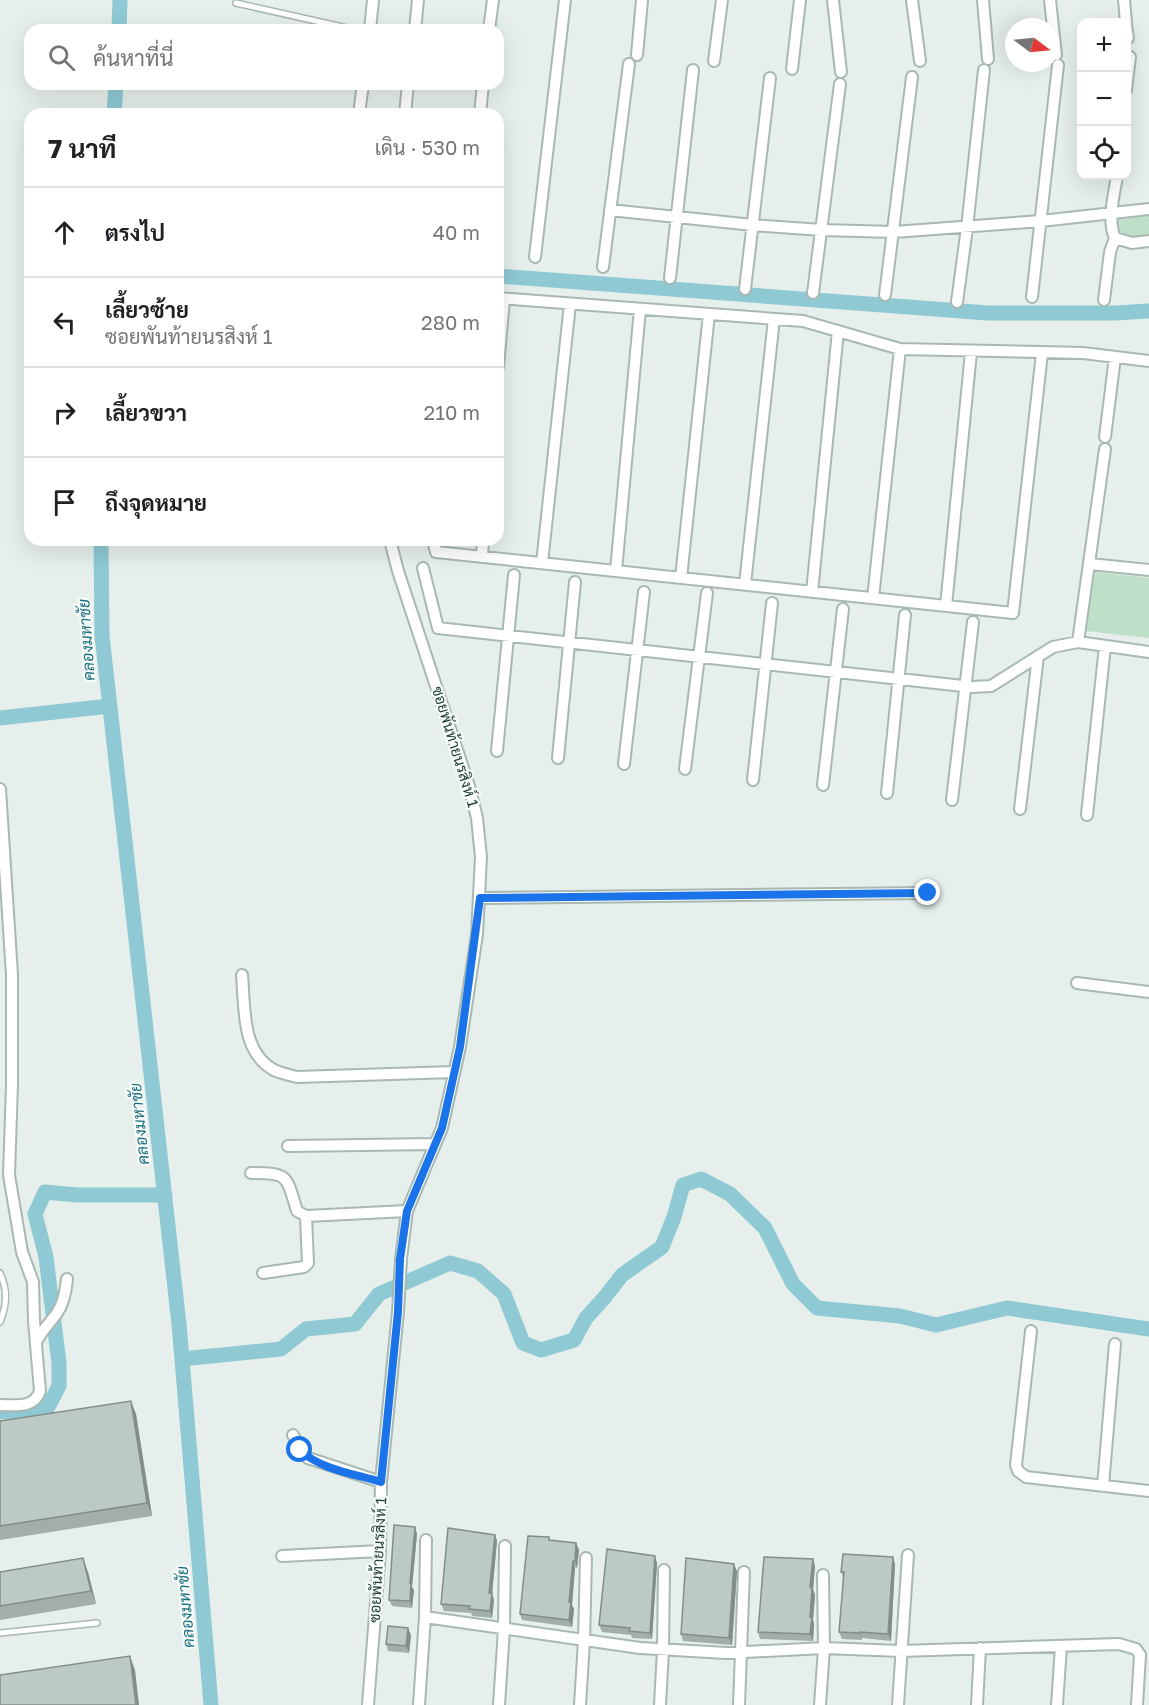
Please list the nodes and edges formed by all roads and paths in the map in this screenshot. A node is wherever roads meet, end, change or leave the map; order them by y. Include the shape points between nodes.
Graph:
1 (373, 0) edge
2 (418, 0) edge
3 (493, 0) edge
4 (565, 0) edge
5 (642, 0) edge
6 (722, 0) edge
7 (800, 0) edge
8 (833, 0) edge
9 (912, 0) edge
10 (982, 0) edge
11 (1050, 0) edge
12 (1124, 0) edge
13 (236, 3) dead end
14 (1126, 18) edge
15 (329, 24) edge
16 (371, 24) edge
17 (416, 24) edge
18 (490, 24) edge
19 (988, 59) dead end
20 (714, 61) dead end
21 (920, 61) dead end
22 (792, 69) dead end
23 (693, 70) dead end
24 (984, 70) dead end
25 (842, 72) dead end
26 (912, 77) dead end
27 (770, 78) dead end
28 (840, 84) dead end
29 (362, 90) edge
30 (407, 90) edge
31 (482, 90) edge
32 (360, 108) edge
33 (406, 108) edge
34 (481, 108) edge
35 (1116, 180) edge
36 (1149, 208) edge
37 (610, 210) junction
38 (1112, 214) junction
39 (677, 218) junction
40 (1041, 221) junction
41 (753, 225) junction
42 (967, 228) junction
43 (822, 230) junction
44 (894, 232) junction
45 (1115, 238) junction
46 (1149, 241) edge
47 (535, 257) dead end
48 (603, 267) dead end
49 (670, 278) dead end
50 (745, 289) dead end
51 (813, 293) dead end
52 (885, 295) dead end
53 (1032, 297) dead end
54 (504, 298) edge
55 (1104, 300) dead end
56 (957, 302) dead end
57 (570, 303) junction
58 (640, 309) junction
59 (709, 314) junction
60 (774, 319) junction
61 (838, 331) junction
62 (900, 349) junction
63 (970, 352) junction
64 (1042, 353) junction
65 (1115, 357) junction
66 (1149, 361) edge
67 (1105, 437) dead end
68 (1105, 449) dead end
69 (391, 546) edge
70 (435, 546) edge
71 (483, 546) edge
72 (482, 557) junction
73 (542, 563) junction
74 (1090, 564) junction
75 (423, 568) dead end
76 (1149, 570) edge
77 (616, 571) junction
78 (514, 575) dead end
79 (681, 578) junction
80 (575, 582) dead end
81 (745, 584) junction
82 (644, 592) dead end
83 (812, 592) junction
84 (707, 593) dead end
85 (873, 598) junction
86 (772, 603) dead end
87 (946, 606) junction
88 (843, 609) dead end
89 (905, 615) dead end
90 (973, 622) dead end
91 (508, 636) junction
92 (1078, 642) junction
93 (569, 643) junction
94 (1105, 646) junction
95 (637, 650) junction
96 (1149, 652) edge
97 (1038, 656) junction
98 (699, 657) junction
99 (765, 664) junction
100 (836, 672) junction
101 (899, 679) junction
102 (965, 687) junction
103 (498, 751) dead end
104 (558, 758) dead end
105 (624, 765) dead end
106 (685, 769) dead end
107 (753, 780) dead end
108 (823, 785) dead end
109 (0, 789) edge
110 (886, 793) dead end
111 (952, 800) dead end
112 (1020, 809) dead end
113 (1087, 815) dead end
114 (928, 893) dead end
115 (480, 898) junction
116 (242, 975) dead end
117 (1077, 983) dead end
118 (1149, 992) edge
119 (454, 1072) junction
120 (435, 1144) junction
121 (288, 1146) dead end
122 (250, 1173) dead end
123 (407, 1211) junction
124 (306, 1216) junction
125 (0, 1273) edge
126 (263, 1273) dead end
127 (68, 1279) dead end
128 (0, 1322) edge
129 (1031, 1331) dead end
130 (35, 1344) junction
131 (1115, 1344) dead end
132 (0, 1405) edge
133 (293, 1435) dead end
134 (381, 1482) junction
135 (1103, 1486) junction
136 (1149, 1491) edge
137 (426, 1540) dead end
138 (505, 1546) dead end
139 (380, 1551) junction
140 (908, 1555) dead end
141 (282, 1556) dead end
142 (586, 1558) dead end
143 (664, 1570) dead end
144 (744, 1572) dead end
145 (823, 1575) dead end
146 (425, 1617) junction
147 (97, 1623) dead end
148 (504, 1629) junction
149 (0, 1633) edge
150 (584, 1641) junction
151 (1061, 1646) junction
152 (824, 1648) junction
153 (980, 1648) junction
154 (663, 1650) junction
155 (901, 1651) junction
156 (743, 1653) junction
157 (368, 1705) edge
158 (419, 1705) edge
159 (499, 1705) edge
160 (580, 1705) edge
161 (660, 1705) edge
162 (739, 1705) edge
163 (820, 1705) edge
164 (898, 1705) edge
165 (977, 1705) edge
166 (1057, 1705) edge
167 (1137, 1705) edge

1 - 16 street
2 - 17 street
3 - 18 street
4 - 47 street
5 - 37 street
6 - 20 street
7 - 22 street
8 - 25 street
9 - 21 street
10 - 19 street
11 - 40 street via 1057,60
12 - 14 street
13 - 15 lane
23 - 39 street
24 - 42 street
26 - 44 street
27 - 41 street
28 - 43 street
29 - 32 street
30 - 33 street
31 - 34 street
35 - 38 street
36 - 38 street
37 - 39 street
37 - 48 street
38 - 40 street
38 - 45 street
39 - 41 street
39 - 49 street
40 - 42 street
40 - 53 street
41 - 43 street
41 - 50 street
42 - 44 street
42 - 56 street
43 - 44 street
43 - 51 street
44 - 52 street
45 - 46 street via 1132,243
45 - 55 street
54 - 57 street
57 - 58 street
57 - 73 street
58 - 59 street
58 - 77 street
59 - 60 street
59 - 79 street
60 - 61 street via 803,321
60 - 81 street
61 - 62 street
61 - 83 street
62 - 63 street
62 - 85 street
63 - 64 street
63 - 87 street
64 - 65 street
64 - 87 street via 1013,613
65 - 66 street
65 - 67 street
68 - 74 street
69 - 115 street, ซอยพันท้ายนรสิงห์ 1 via 469,786 481,857
70 - 72 street via 436,552
71 - 72 street
72 - 73 street
73 - 77 street
74 - 76 street
74 - 92 street
75 - 91 street via 438,628
77 - 79 street
78 - 91 street
79 - 81 street
80 - 93 street
81 - 83 street
82 - 95 street
83 - 85 street
84 - 98 street
85 - 87 street
86 - 99 street
88 - 100 street
89 - 101 street
90 - 102 street
91 - 93 street
91 - 103 street
92 - 94 street
92 - 97 street via 1053,647
93 - 95 street
93 - 104 street
94 - 96 street
94 - 113 street
95 - 98 street
95 - 105 street
97 - 102 street via 991,686
97 - 112 street
98 - 99 street
98 - 106 street
99 - 100 street
99 - 107 street
100 - 101 street
100 - 108 street
101 - 102 street
101 - 110 street
102 - 111 street
109 - 130 street via 12,975 9,1175 22,1251 33,1282
114 - 115 street
115 - 119 street, ซอยพันท้ายนรสิงห์ 1
116 - 119 street via 248,1036 256,1056 274,1070 297,1077
117 - 118 street
119 - 120 street, ซอยพันท้ายนรสิงห์ 1
120 - 121 street
120 - 123 street, ซอยพันท้ายนรสิงห์ 1
122 - 124 street via 283,1176 297,1210
123 - 124 street
123 - 134 street, ซอยพันท้ายนรสิงห์ 1
124 - 126 street via 308,1263 304,1267
125 - 128 lane via 6,1303
127 - 130 street via 57,1313
129 - 135 street via 1018,1471 1026,1477
130 - 132 street via 38,1397 24,1406
131 - 135 street
133 - 134 street via 308,1458
134 - 139 street, ซอยพันท้ายนรสิงห์ 1
135 - 136 street
137 - 146 street
138 - 148 street
139 - 141 street
139 - 157 street, ซอยพันท้ายนรสิงห์ 1
140 - 155 street
142 - 150 street
143 - 154 street
144 - 156 street
145 - 152 street
146 - 148 street
146 - 158 street
147 - 149 lane
148 - 150 street
148 - 159 street
150 - 154 street
150 - 160 street
151 - 153 street
151 - 166 street
151 - 167 street via 1119,1644 1136,1649 1140,1655
152 - 155 street
152 - 156 street
152 - 163 street
153 - 155 street
153 - 165 street
154 - 156 street
154 - 161 street
155 - 164 street
156 - 162 street

